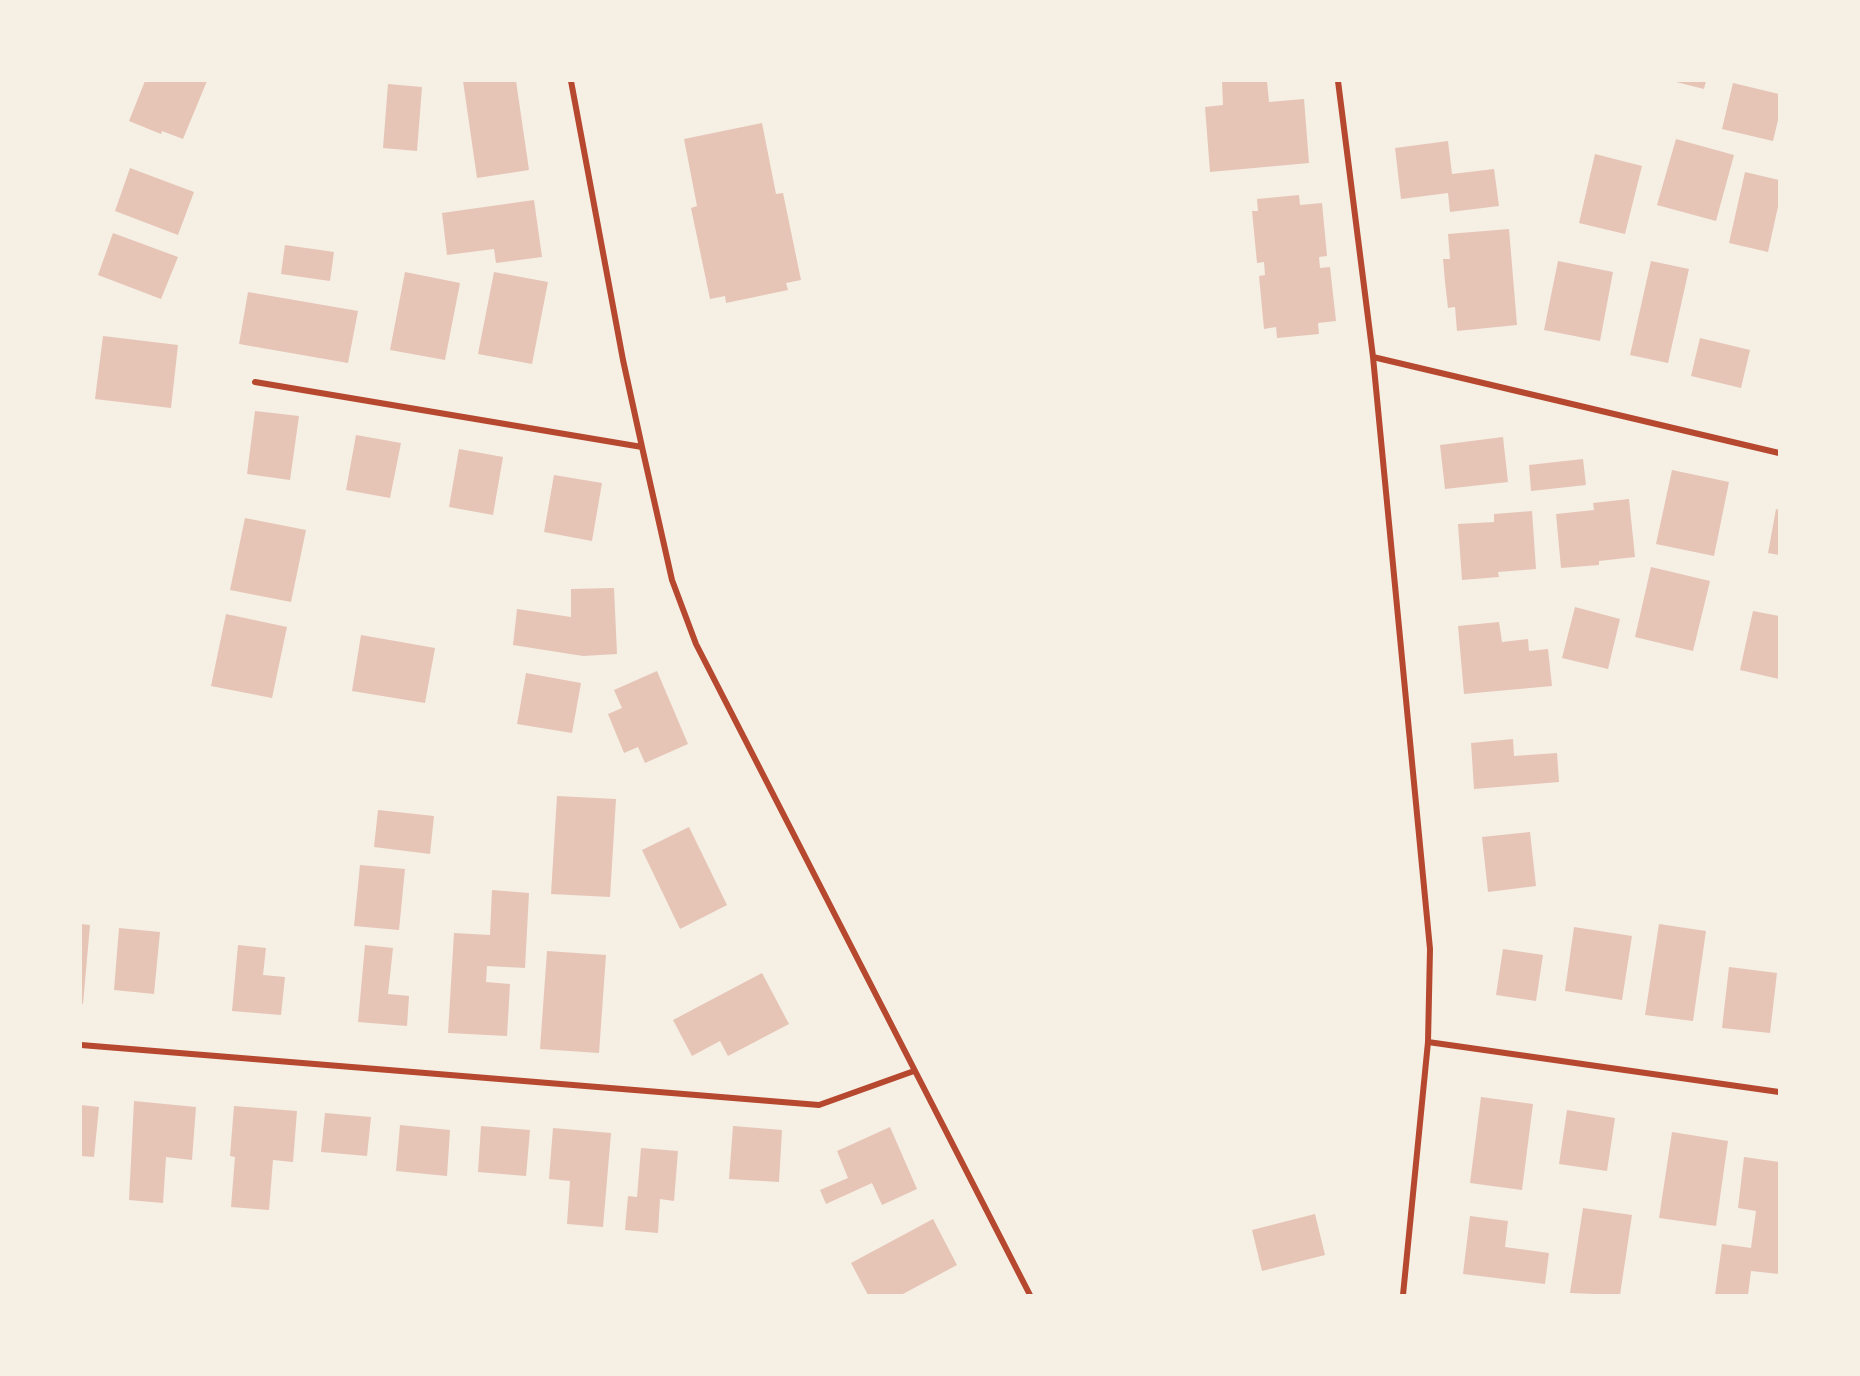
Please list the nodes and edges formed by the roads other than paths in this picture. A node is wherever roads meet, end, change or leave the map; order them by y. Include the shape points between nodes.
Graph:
1 (571, 81) edge
2 (1338, 81) edge
3 (1373, 357) junction
4 (255, 382) dead end
5 (642, 447) junction
6 (1779, 453) edge
7 (1428, 1042) junction
8 (81, 1044) edge
9 (914, 1071) junction
10 (1779, 1092) edge
11 (1030, 1295) edge
12 (1403, 1295) edge

1 - 5 street
2 - 3 street
3 - 6 street
3 - 7 street via 1430,949
4 - 5 street
5 - 9 street via 672,580 696,644
7 - 10 street
7 - 12 street
8 - 9 street via 819,1105
9 - 11 street

